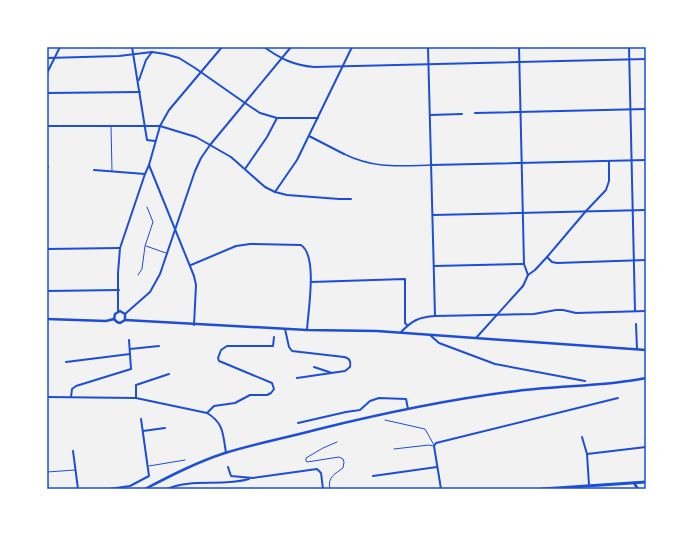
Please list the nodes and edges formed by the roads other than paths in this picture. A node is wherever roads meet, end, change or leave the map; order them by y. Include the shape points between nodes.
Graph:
1 (60, 47) edge
2 (132, 47) edge
3 (222, 47) edge
4 (264, 47) edge
5 (291, 47) edge
6 (352, 47) edge
7 (428, 47) edge
8 (519, 47) edge
9 (629, 47) edge
10 (152, 52) junction
11 (133, 54) junction
12 (47, 58) edge
13 (54, 58) junction
14 (282, 59) junction
15 (629, 59) junction
16 (646, 59) edge
17 (520, 62) junction
18 (429, 64) junction
19 (343, 67) junction
20 (201, 72) junction
21 (47, 73) edge
22 (138, 81) junction
23 (140, 92) junction
24 (47, 93) edge
25 (245, 103) junction
26 (646, 109) edge
27 (630, 110) junction
28 (520, 112) junction
29 (475, 113) dead end
30 (462, 114) dead end
31 (430, 115) junction
32 (277, 118) junction
33 (318, 118) junction
34 (146, 125) junction
35 (47, 126) edge
36 (111, 126) junction
37 (160, 126) junction
38 (309, 136) junction
39 (155, 141) junction
40 (210, 144) junction
41 (344, 154) joint
42 (632, 160) junction
43 (646, 160) edge
44 (609, 161) junction
45 (522, 163) junction
46 (149, 165) junction
47 (431, 165) junction
48 (245, 169) junction
49 (94, 170) dead end
50 (112, 172) junction
51 (145, 174) junction
52 (275, 192) junction
53 (351, 199) dead end
54 (147, 207) dead end
55 (633, 210) junction
56 (646, 210) edge
57 (586, 211) junction
58 (524, 213) junction
59 (432, 215) junction
60 (176, 229) junction
61 (145, 246) junction
62 (120, 248) junction
63 (47, 249) edge
64 (168, 253) junction
65 (547, 257) junction
66 (646, 260) edge
67 (634, 261) junction
68 (524, 264) junction
69 (191, 265) junction
70 (434, 266) junction
71 (138, 275) dead end
72 (528, 275) junction
73 (311, 282) junction
74 (119, 290) junction
75 (47, 291) edge
76 (118, 311) junction
77 (635, 311) junction
78 (646, 311) edge
79 (125, 314) junction
80 (496, 314) junction
81 (435, 316) junction
82 (47, 319) edge
83 (114, 319) junction
84 (125, 320) junction
85 (194, 324) junction
86 (636, 324) dead end
87 (408, 325) junction
88 (285, 329) junction
89 (307, 330) junction
90 (401, 332) junction
91 (430, 335) junction
92 (274, 337) dead end
93 (476, 338) junction
94 (129, 340) dead end
95 (158, 346) dead end
96 (130, 349) junction
97 (637, 350) junction
98 (646, 350) edge
99 (130, 354) junction
100 (66, 362) dead end
101 (314, 367) dead end
102 (332, 373) junction
103 (169, 374) dead end
104 (297, 378) dead end
105 (646, 378) edge
106 (585, 382) dead end
107 (47, 397) edge
108 (71, 397) junction
109 (136, 398) junction
110 (618, 398) dead end
111 (408, 409) junction
112 (207, 413) junction
113 (141, 419) dead end
114 (386, 420) dead end
115 (298, 423) dead end
116 (164, 428) dead end
117 (143, 431) junction
118 (582, 438) dead end
119 (337, 442) dead end
120 (434, 446) junction
121 (646, 447) edge
122 (394, 449) dead end
123 (73, 451) dead end
124 (226, 453) junction
125 (587, 454) junction
126 (185, 460) dead end
127 (148, 466) junction
128 (228, 467) dead end
129 (437, 467) junction
130 (76, 470) junction
131 (48, 472) edge
132 (373, 476) dead end
133 (253, 478) junction
134 (634, 482) junction
135 (646, 482) edge
136 (597, 484) junction
137 (589, 485) junction
138 (48, 489) edge
139 (78, 489) edge
140 (110, 489) edge
141 (145, 489) edge
142 (167, 489) edge
143 (323, 489) edge
144 (330, 489) edge
145 (441, 489) edge
146 (542, 489) edge
147 (597, 489) edge
148 (638, 489) edge

1 - 13 street
2 - 11 street
3 - 20 street
4 - 14 street
5 - 14 street
6 - 19 street
7 - 18 street
8 - 17 street
9 - 15 street
10 - 11 street
10 - 20 street via 179,58
10 - 22 street
11 - 13 street
11 - 22 street
12 - 13 street
13 - 21 street
14 - 19 street via 306,66
14 - 25 street
15 - 16 street
15 - 17 street
15 - 27 street
17 - 18 street
17 - 28 street
18 - 19 street
18 - 31 street
19 - 33 street
20 - 25 street
20 - 37 street via 168,110
22 - 23 street
23 - 24 street
23 - 34 street
25 - 32 street via 260,113
25 - 40 street
26 - 27 street
27 - 28 street
27 - 42 street
28 - 29 street
28 - 45 street
30 - 31 street
31 - 47 street
32 - 33 street
32 - 48 street via 267,138
33 - 38 street
34 - 36 street
34 - 37 street
34 - 39 street via 148,140
35 - 36 street
36 - 50 lane
37 - 39 street
37 - 40 street
38 - 41 street
38 - 52 street via 298,160
39 - 46 street
40 - 48 street
40 - 60 street via 200,158
41 - 47 street via 376,165
42 - 43 street
42 - 44 street
42 - 55 street
44 - 45 street
44 - 57 street via 608,186
45 - 47 street
45 - 58 street
46 - 51 street
46 - 60 street
47 - 59 street
48 - 52 street via 265,187
49 - 50 street
50 - 51 street
51 - 62 street
52 - 53 street
54 - 61 lane via 153,222
55 - 56 street
55 - 57 street
55 - 67 street
57 - 58 street
57 - 65 street
58 - 59 street
58 - 68 street
59 - 70 street
60 - 64 street
60 - 69 street
61 - 64 lane
61 - 71 lane via 142,269
62 - 63 street
62 - 74 street
64 - 79 street via 150,292
65 - 67 street via 557,263
65 - 72 street
66 - 67 street
67 - 77 street
68 - 70 street
68 - 72 street
69 - 73 street via 236,246 301,245 308,257
69 - 85 street via 196,285
70 - 81 street
72 - 80 street via 523,286
73 - 87 street via 405,279 405,323
73 - 89 street
74 - 75 street
74 - 76 street
76 - 79 street
76 - 83 street
77 - 78 street
77 - 80 street via 576,313 556,310 534,314
79 - 84 street
80 - 81 street
80 - 93 street
81 - 87 street via 414,320
82 - 83 street
83 - 84 street via 120,323
84 - 85 street
85 - 88 street
86 - 97 street
87 - 90 street
88 - 89 street
88 - 102 street via 292,351 348,358 349,369
89 - 90 street
90 - 91 street
91 - 93 street
91 - 106 street via 439,343 495,364
92 - 112 street via 273,346 227,346 221,350 218,358 219,361 272,383 274,389 271,393 250,395 235,403 214,406
93 - 97 street
94 - 96 street
95 - 96 street
96 - 99 street
97 - 98 street
99 - 100 street
99 - 108 street via 131,369 76,386 72,389
101 - 102 street
102 - 104 street
103 - 109 street via 136,385
105 - 111 street via 600,386 512,391
107 - 108 street
108 - 109 street
109 - 112 street
110 - 120 street via 441,441
111 - 115 street via 406,399 382,397 370,401 360,410
111 - 124 street
112 - 124 street via 221,426
113 - 117 street
114 - 120 lane via 425,429
116 - 117 street
117 - 127 street
118 - 125 street
119 - 144 lane via 306,458 307,462 343,459 343,468 329,479
120 - 122 lane
120 - 129 street
121 - 125 street
123 - 130 street
124 - 141 street
125 - 137 street
126 - 127 lane
127 - 140 street via 148,478 125,488
128 - 133 street via 231,476
129 - 132 street
129 - 145 street
130 - 131 lane
130 - 139 street
131 - 138 lane
133 - 142 street via 240,482 177,484
133 - 143 street via 317,469 321,473
134 - 135 main road
134 - 136 main road
134 - 148 street
136 - 137 main road
136 - 147 street
137 - 146 main road

